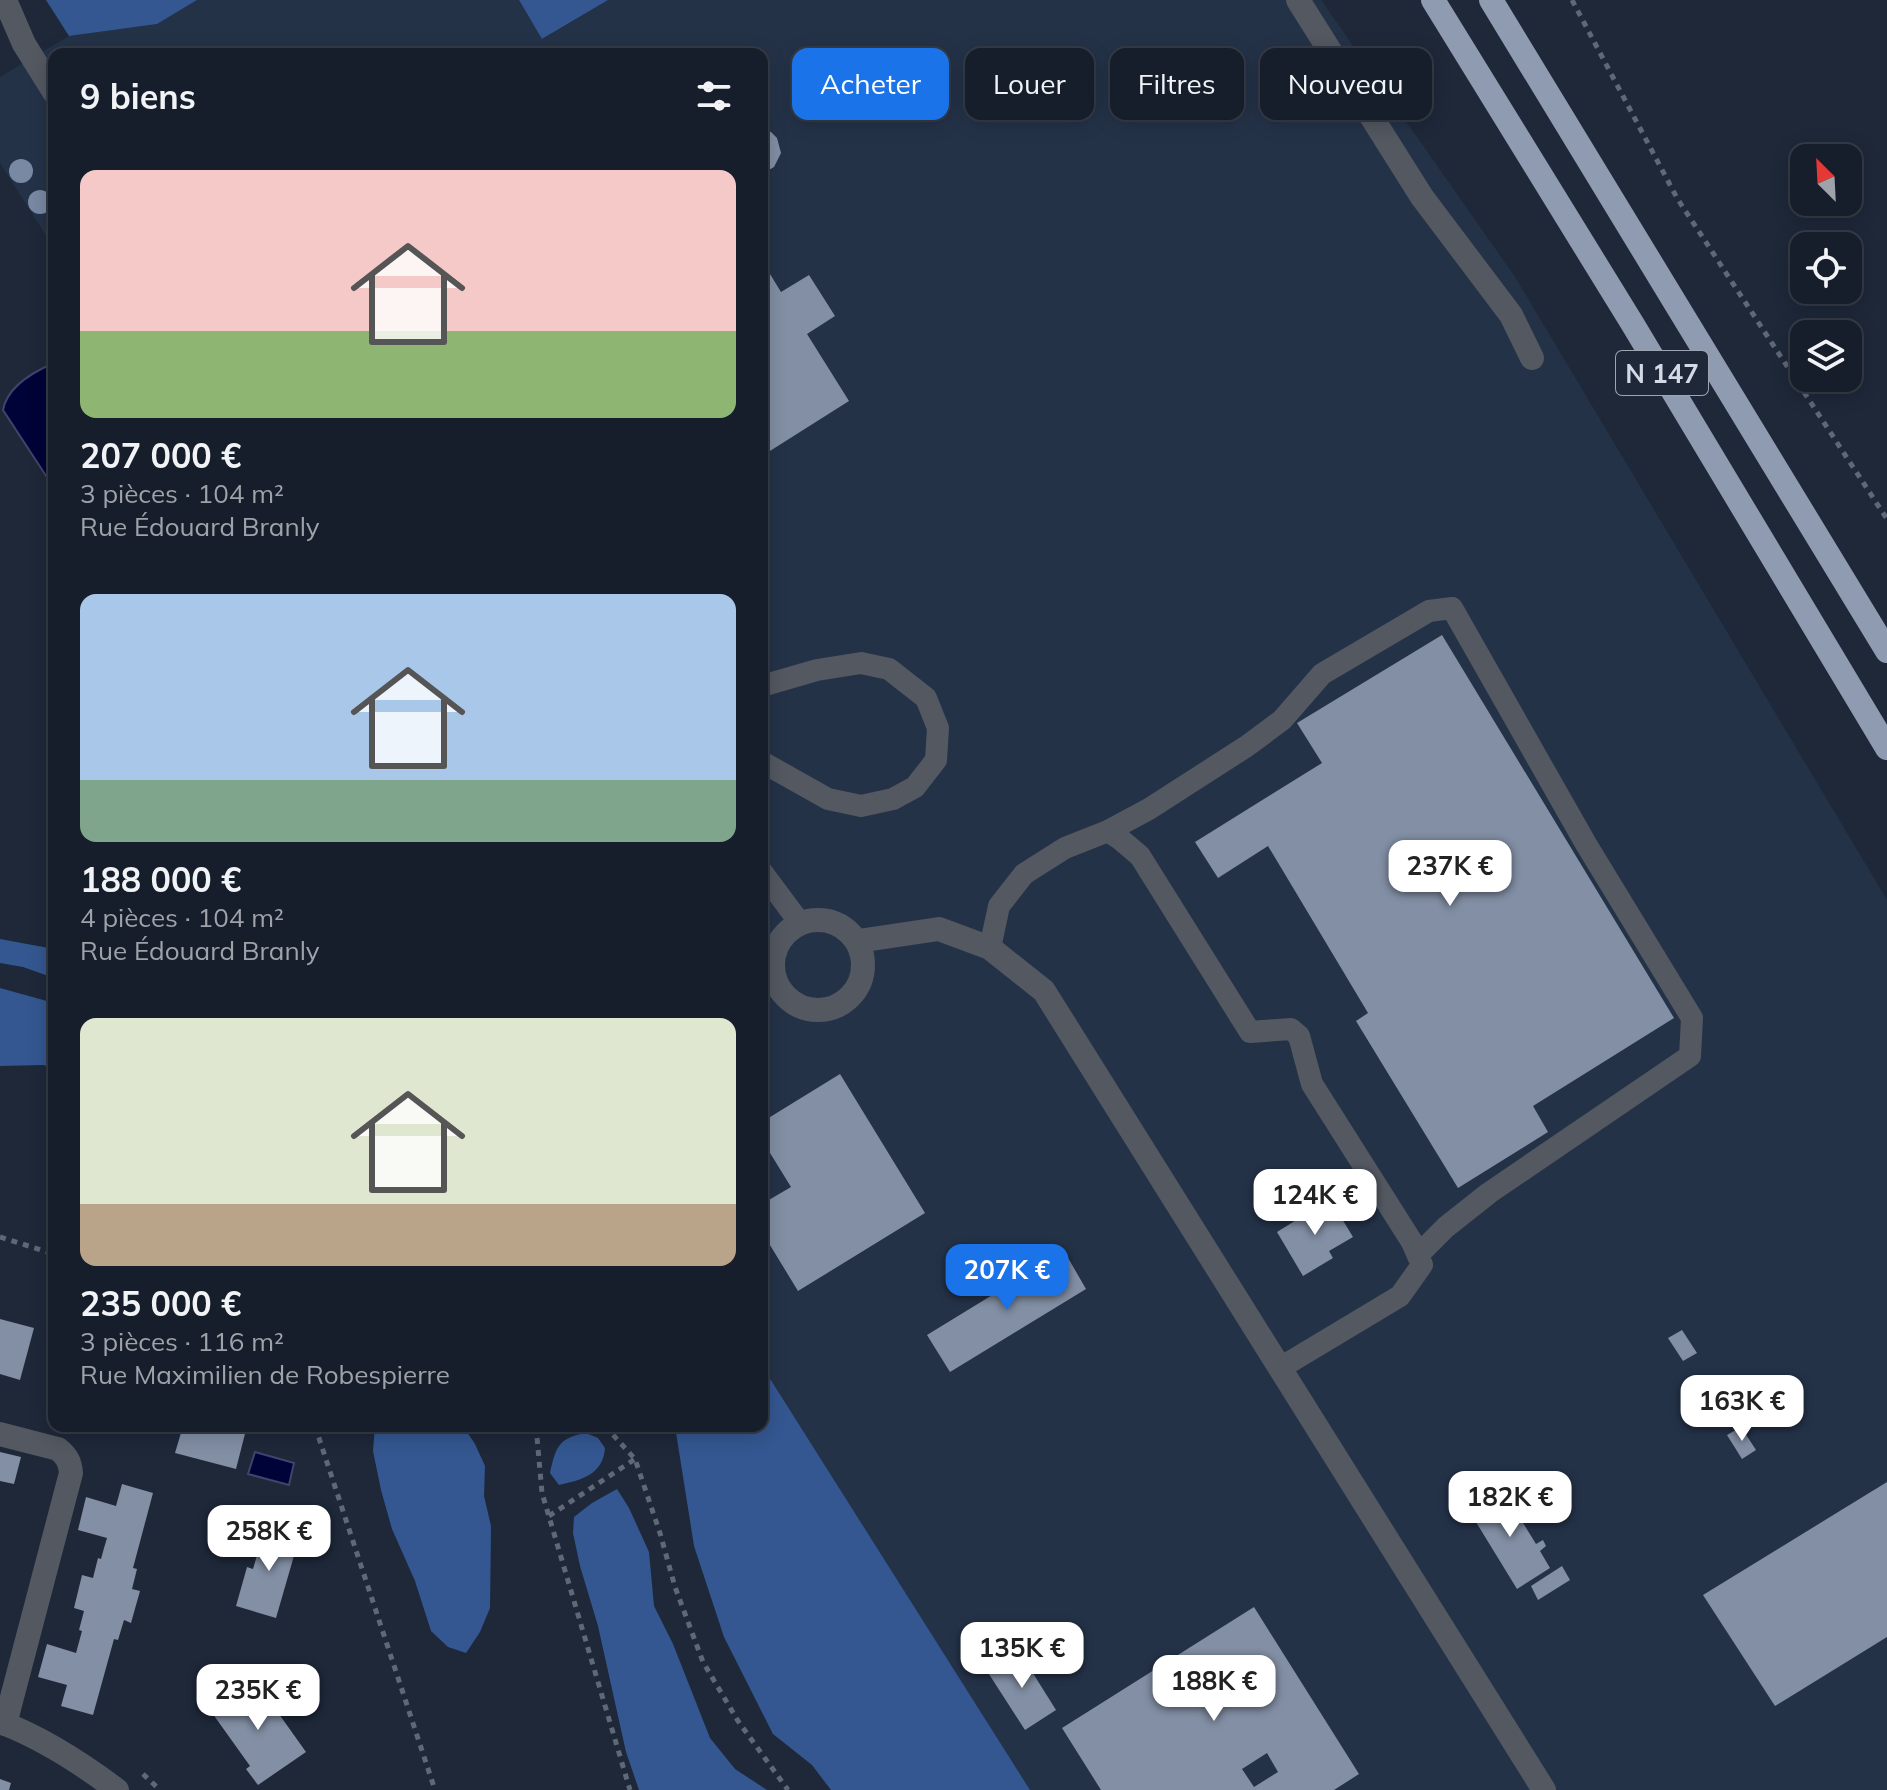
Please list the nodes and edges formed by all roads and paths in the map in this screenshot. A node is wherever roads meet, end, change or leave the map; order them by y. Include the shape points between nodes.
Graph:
1 (5, 0) edge
2 (1298, 0) edge
3 (1433, 0) edge
4 (1491, 0) edge
5 (1572, 0) edge
6 (0, 19) edge
7 (24, 44) junction
8 (48, 82) edge
9 (1532, 358) dead end
10 (1887, 519) edge
11 (1887, 651) edge
12 (768, 684) edge
13 (1887, 748) edge
14 (768, 765) edge
15 (1108, 831) junction
16 (768, 880) edge
17 (800, 923) junction
18 (858, 941) junction
19 (990, 948) junction
20 (782, 992) junction
21 (768, 1002) edge
22 (0, 1237) edge
23 (48, 1252) edge
24 (1418, 1255) junction
25 (1280, 1368) junction
26 (317, 1432) edge
27 (537, 1432) edge
28 (610, 1432) edge
29 (0, 1434) edge
30 (635, 1459) junction
31 (549, 1516) junction
32 (3, 1723) edge
33 (83, 1780) edge
34 (117, 1790) edge
35 (435, 1790) edge
36 (630, 1790) edge
37 (788, 1790) edge
38 (1544, 1790) edge

1 - 7 street
2 - 9 street via 1422,197 1511,315
3 - 13 highway, N 147
4 - 11 highway, N 147
5 - 10 path via 1677,198
6 - 7 street
7 - 8 street
12 - 14 lane via 861,663 889,669 926,698 938,728 936,760 915,787 893,799 861,806 828,799
15 - 19 lane via 1065,848 1024,874 999,906
15 - 24 lane via 1140,856 1250,1032 1291,1029 1299,1036 1312,1084
15 - 24 lane via 1247,746 1282,720 1322,674 1429,611 1452,608 1692,1018 1690,1056 1489,1193
16 - 17 lane
17 - 18 street via 833,921
17 - 20 street via 777,945 774,977
18 - 19 street via 939,929
18 - 20 street via 863,975 845,1002 832,1009 804,1008
19 - 25 street via 1044,991
20 - 21 street
22 - 23 path
24 - 25 lane via 1422,1265 1400,1296
25 - 38 street
26 - 35 path
27 - 31 path
28 - 30 path
29 - 32 street via 58,1449 71,1463
30 - 31 path
30 - 37 path via 703,1662
31 - 36 path
32 - 33 street via 48,1744
33 - 34 street

